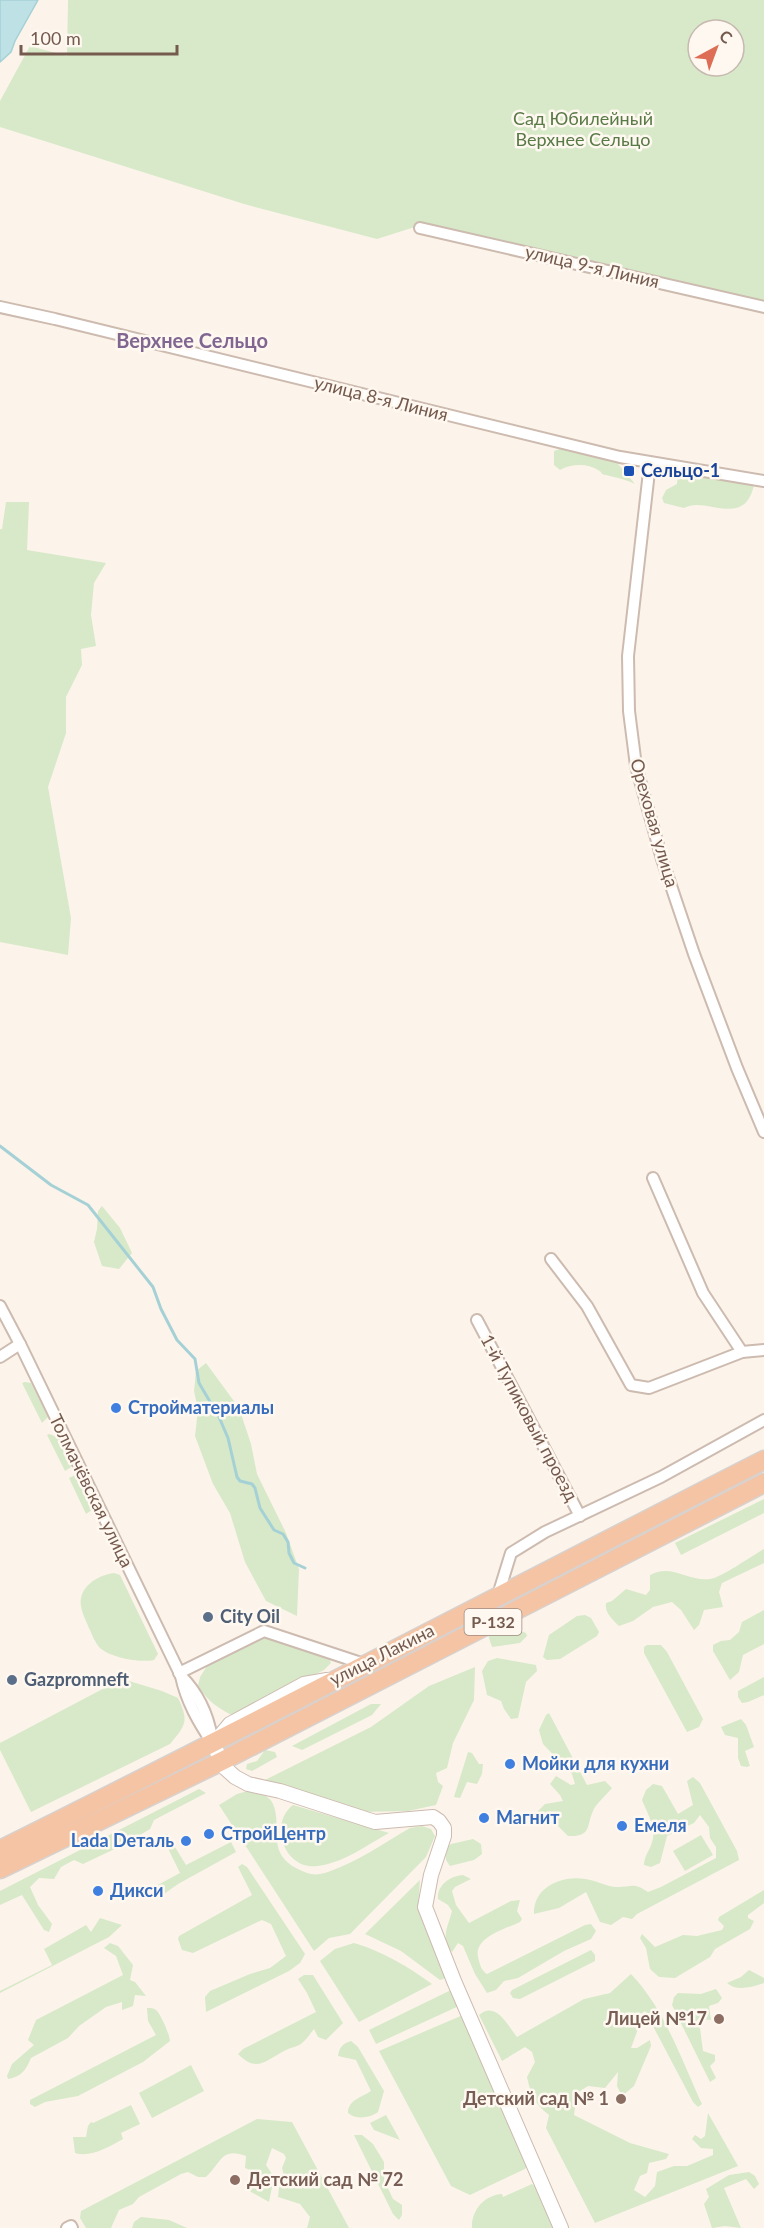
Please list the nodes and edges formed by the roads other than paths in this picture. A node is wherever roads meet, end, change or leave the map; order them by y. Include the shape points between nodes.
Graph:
1 (420, 228) dead end
2 (0, 307) edge
3 (764, 307) edge
4 (650, 463) junction
5 (764, 480) edge
6 (763, 1127) edge
7 (653, 1178) dead end
8 (551, 1259) dead end
9 (0, 1306) edge
10 (477, 1320) dead end
11 (20, 1344) junction
12 (764, 1350) edge
13 (742, 1352) junction
14 (0, 1357) edge
15 (764, 1420) edge
16 (764, 1460) edge
17 (764, 1483) edge
18 (580, 1516) junction
19 (498, 1595) junction
20 (364, 1664) junction
21 (180, 1674) junction
22 (213, 1744) junction
23 (222, 1761) junction
24 (0, 1850) edge
25 (0, 1869) edge
26 (561, 2228) edge

1 - 3 street, улица 9-я Линия
2 - 4 street, улица 8-я Линия
4 - 5 street, улица 8-я Линия
4 - 6 street, Ореховая улица via 628,646 629,711 636,766 694,954
7 - 13 street via 703,1293
8 - 13 street via 587,1306 631,1385 649,1388
9 - 11 street, Толмачёвская улица
10 - 18 street, 1-й Тупиковый проезд
11 - 14 street
11 - 21 street, Толмачёвская улица
12 - 13 street
15 - 18 street
16 - 19 highway, улица Лакина / Р-132
17 - 23 highway, улица Лакина / Р-132
18 - 19 street via 511,1553
19 - 20 highway, улица Лакина / Р-132
20 - 21 street via 264,1631
20 - 22 highway, улица Лакина / Р-132
21 - 22 street, Толмачёвская улица via 200,1725
22 - 23 street
22 - 24 highway, улица Лакина / Р-132
23 - 25 highway, улица Лакина / Р-132
23 - 26 street via 235,1777 248,1784 375,1822 433,1817 439,1821 444,1836 425,1907

